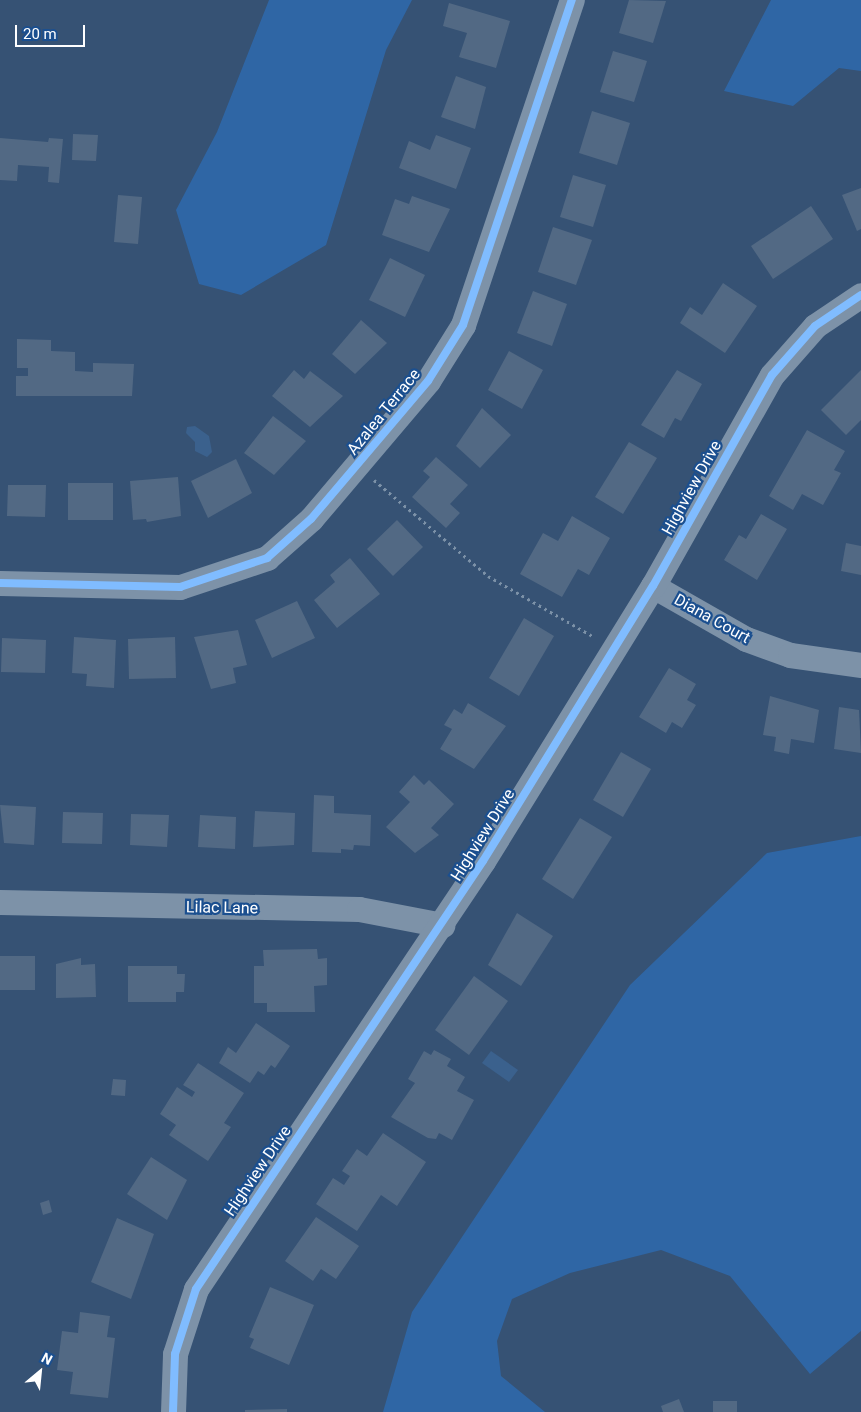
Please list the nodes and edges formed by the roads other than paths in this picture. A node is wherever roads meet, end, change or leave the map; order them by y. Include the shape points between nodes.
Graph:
1 (572, 0) edge
2 (861, 295) edge
3 (0, 583) edge
4 (653, 586) junction
5 (861, 665) edge
6 (0, 902) edge
7 (442, 925) junction
8 (173, 1412) edge

1 - 3 street, Azalea Terrace via 463,325 428,381 358,466 278,551 213,580 180,587
2 - 4 street, Highview Drive via 832,311 784,357
4 - 5 street, Diana Court via 746,639 790,654
4 - 7 street, Highview Drive
6 - 7 street, Lilac Lane via 359,909
7 - 8 street, Highview Drive via 196,1289 175,1354

